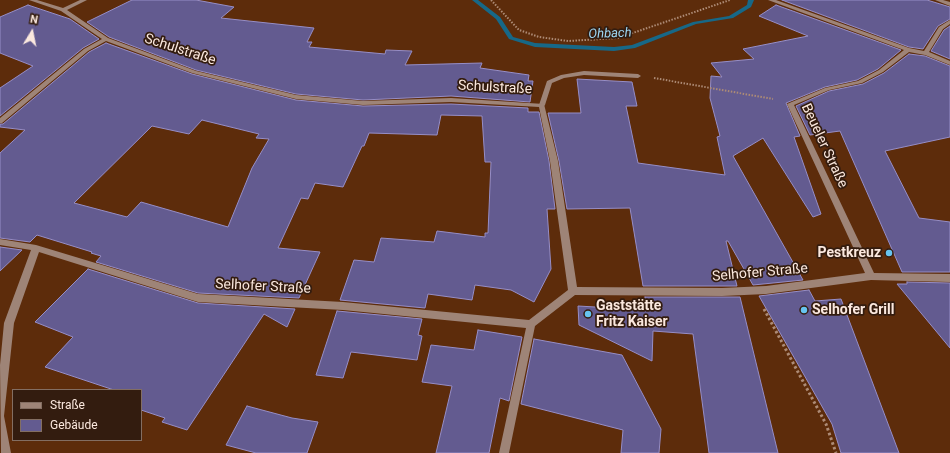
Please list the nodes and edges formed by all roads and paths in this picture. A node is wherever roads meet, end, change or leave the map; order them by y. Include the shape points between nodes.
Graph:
1 (32, 0) edge
2 (84, 0) edge
3 (491, 0) edge
4 (730, 0) edge
5 (771, 0) edge
6 (938, 0) edge
7 (950, 4) edge
8 (63, 10) junction
9 (950, 22) edge
10 (106, 39) junction
11 (908, 50) junction
12 (926, 53) junction
13 (950, 63) edge
14 (638, 76) joint
15 (790, 104) junction
16 (542, 105) junction
17 (0, 121) edge
18 (0, 242) edge
19 (36, 248) junction
20 (870, 276) junction
21 (950, 278) edge
22 (754, 290) junction
23 (573, 291) junction
24 (531, 324) junction
25 (0, 414) edge
26 (0, 419) edge
27 (6, 453) edge
28 (504, 453) edge
29 (836, 453) edge

1 - 8 street
2 - 8 street
3 - 4 path via 519,30 539,37 568,41 618,38
5 - 11 street
6 - 7 street
8 - 10 street
9 - 12 street via 941,28
10 - 16 street, Schulstraße via 194,72 296,97 363,103 451,100
10 - 17 street via 86,50
11 - 12 street
11 - 15 street, Beueler Straße via 881,71 860,82 827,89
12 - 13 street
14 - 15 path
14 - 16 street via 584,73 563,76 549,82
15 - 20 street, Beueler Straße
16 - 23 street, Schulstraße via 554,161
18 - 19 street, Selhofer Straße
19 - 24 street, Selhofer Straße via 198,298 343,306
19 - 25 street via 9,323
20 - 21 street, Selhofer Straße
20 - 22 street, Selhofer Straße
22 - 23 street, Selhofer Straße
22 - 29 path via 826,424
23 - 24 street
24 - 28 street
26 - 27 street

